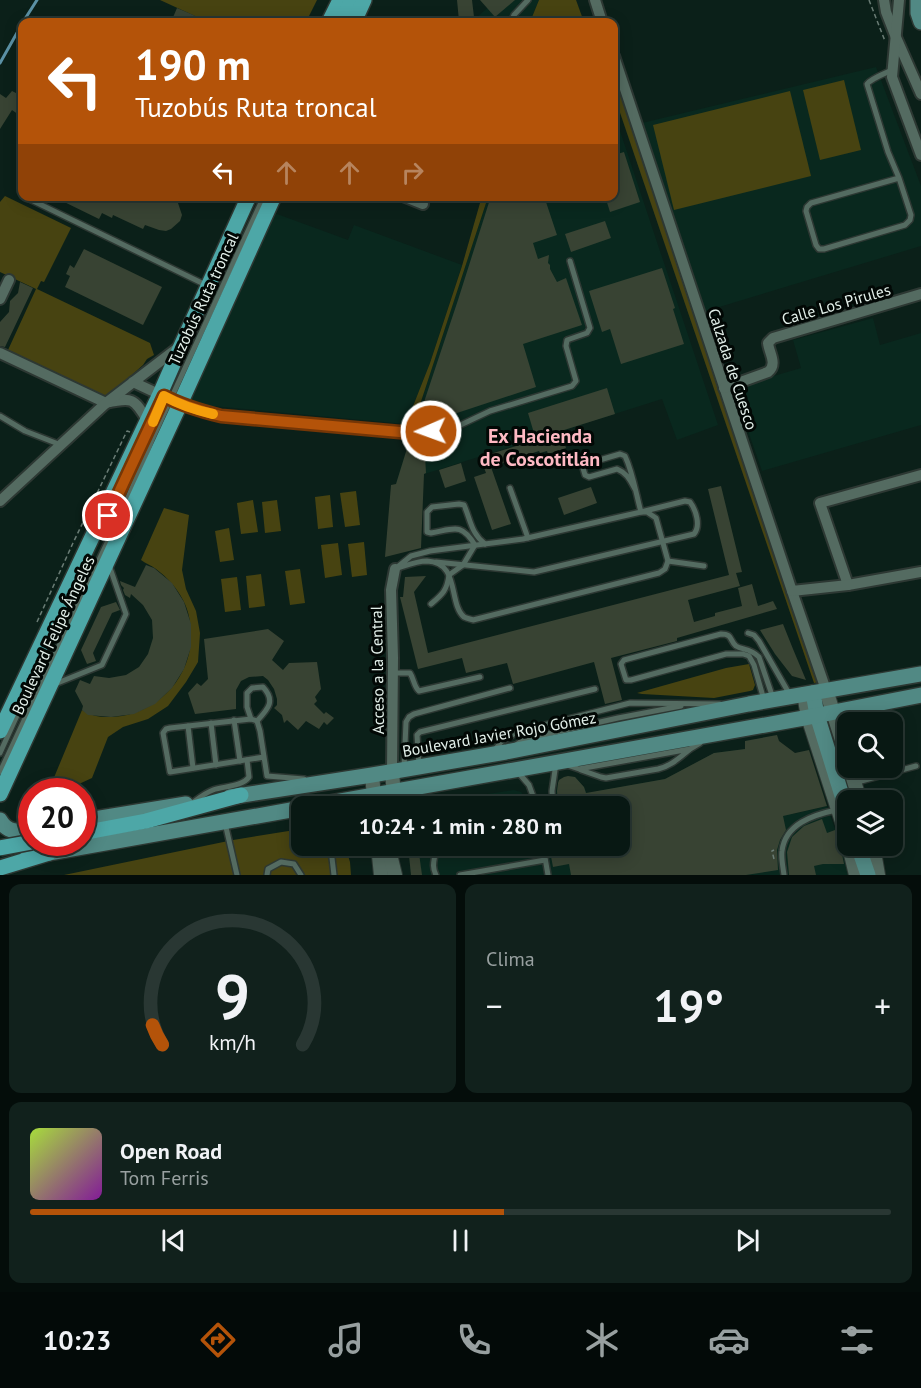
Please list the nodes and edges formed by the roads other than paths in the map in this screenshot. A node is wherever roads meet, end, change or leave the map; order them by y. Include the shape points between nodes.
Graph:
1 (331, 0) edge
2 (340, 0) edge
3 (346, 0) edge
4 (353, 0) edge
5 (364, 0) edge
6 (528, 0) edge
7 (595, 0) edge
8 (884, 0) edge
9 (899, 0) edge
10 (917, 0) edge
11 (343, 18) edge
12 (344, 18) edge
13 (345, 18) edge
14 (346, 18) edge
15 (348, 18) edge
16 (513, 18) edge
17 (601, 18) edge
18 (921, 22) edge
19 (896, 35) junction
20 (618, 68) edge
21 (892, 70) junction
22 (921, 94) edge
23 (921, 155) edge
24 (899, 178) junction
25 (15, 192) dead end
26 (18, 194) edge
27 (33, 201) edge
28 (247, 201) edge
29 (253, 201) edge
30 (262, 201) edge
31 (271, 201) edge
32 (416, 201) edge
33 (423, 204) dead end
34 (570, 261) dead end
35 (9, 280) dead end
36 (208, 286) junction
37 (921, 294) edge
38 (0, 299) edge
39 (181, 346) junction
40 (0, 353) edge
41 (133, 382) junction
42 (724, 388) junction
43 (169, 398) junction
44 (106, 403) junction
45 (0, 416) edge
46 (147, 420) junction
47 (61, 445) junction
48 (921, 475) edge
49 (510, 488) dead end
50 (635, 489) junction
51 (2, 496) edge
52 (641, 512) junction
53 (525, 539) junction
54 (663, 542) junction
55 (485, 544) junction
56 (475, 545) junction
57 (107, 561) junction
58 (429, 561) junction
59 (668, 561) junction
60 (463, 565) junction
61 (704, 566) dead end
62 (394, 569) junction
63 (921, 572) edge
64 (450, 574) junction
65 (848, 585) junction
66 (792, 591) junction
67 (431, 604) dead end
68 (59, 622) dead end
69 (748, 633) dead end
70 (44, 655) dead end
71 (393, 673) junction
72 (921, 674) edge
73 (480, 677) dead end
74 (50, 687) junction
75 (510, 688) dead end
76 (595, 689) dead end
77 (811, 693) junction
78 (921, 695) edge
79 (762, 702) junction
80 (695, 703) junction
81 (878, 703) junction
82 (879, 712) edge
83 (821, 714) junction
84 (234, 720) junction
85 (254, 720) junction
86 (211, 723) junction
87 (188, 726) junction
88 (837, 727) edge
89 (0, 731) edge
90 (715, 734) junction
91 (690, 749) junction
92 (0, 753) edge
93 (499, 753) junction
94 (264, 757) junction
95 (247, 760) junction
96 (240, 761) junction
97 (556, 762) junction
98 (216, 765) junction
99 (916, 766) dead end
100 (419, 767) junction
101 (193, 768) junction
102 (579, 769) junction
103 (516, 770) junction
104 (398, 771) junction
105 (0, 772) edge
106 (372, 775) junction
107 (853, 778) edge
108 (338, 781) junction
109 (854, 783) junction
110 (837, 790) edge
111 (848, 790) edge
112 (856, 790) edge
113 (0, 794) edge
114 (241, 795) junction
115 (374, 796) edge
116 (394, 796) edge
117 (407, 796) edge
118 (533, 796) edge
119 (552, 796) edge
120 (191, 804) junction
121 (291, 810) edge
122 (837, 813) edge
123 (96, 819) edge
124 (0, 820) edge
125 (225, 822) junction
126 (96, 830) edge
127 (18, 832) edge
128 (134, 838) junction
129 (96, 840) edge
130 (18, 841) edge
131 (96, 845) edge
132 (0, 850) edge
133 (18, 855) edge
134 (39, 856) edge
135 (379, 856) edge
136 (391, 856) edge
137 (397, 856) edge
138 (434, 856) edge
139 (544, 856) edge
140 (858, 856) edge
141 (861, 856) edge
142 (865, 856) edge
143 (332, 858) dead end
144 (545, 860) junction
145 (0, 868) edge
146 (237, 875) edge
147 (267, 875) edge
148 (301, 875) edge
149 (334, 875) edge
150 (381, 875) edge
151 (397, 875) edge
152 (436, 875) edge
153 (460, 875) edge
154 (548, 875) edge
155 (784, 875) edge
156 (857, 875) edge
157 (868, 875) edge
158 (878, 875) edge

1 - 11 street
2 - 12 main road
3 - 13 lane
4 - 14 main road
5 - 15 main road
6 - 16 lane
7 - 17 street
8 - 19 street
9 - 19 street
10 - 18 main road
19 - 21 street
19 - 22 street
20 - 42 street, Calzada de Cuesco
21 - 23 street
21 - 24 lane via 867,84
24 - 24 lane via 911,215 905,225 819,249 806,211 811,203
25 - 26 lane
27 - 36 lane
28 - 36 main road, Boulevard Felipe Ángeles
29 - 43 lane, Tuzobús Ruta troncal
30 - 43 lane, Tuzobús Ruta troncal
31 - 43 main road, Boulevard Felipe Ángeles
32 - 33 street
34 - 43 lane via 590,328 587,333 567,340 576,381 572,386 490,411 452,429 411,433 221,416
35 - 38 street
36 - 39 main road, Boulevard Felipe Ángeles
37 - 42 street, Calle Los Pirules via 773,338 768,342 772,370
39 - 41 street
39 - 43 main road, Boulevard Felipe Ángeles
40 - 44 street
41 - 43 street
41 - 44 street
42 - 66 street, Calzada de Cuesco
43 - 46 main road, Boulevard Felipe Ángeles
43 - 57 main road, Boulevard Felipe Ángeles
43 - 68 lane, Tuzobús Ruta troncal
43 - 105 lane, Tuzobús Ruta troncal via 127,500
44 - 46 street via 124,399 133,402
44 - 47 street
45 - 47 lane
46 - 89 main road, Boulevard Felipe Ángeles
47 - 51 street
48 - 65 street via 820,503
49 - 53 lane
50 - 50 lane via 625,456 620,454 583,468 589,477 617,469
50 - 52 lane
52 - 53 lane
52 - 54 lane via 656,518
52 - 54 lane via 686,501 693,505 697,531
53 - 55 lane
54 - 59 lane
54 - 60 lane via 534,572
55 - 56 lane
55 - 56 lane via 474,532 464,506 429,509 427,532 464,530
56 - 60 lane
56 - 62 lane via 411,556
57 - 74 main road, Boulevard Felipe Ángeles
57 - 74 lane via 126,614 102,665
58 - 60 lane
58 - 62 lane
58 - 64 lane
59 - 61 lane
59 - 64 lane via 659,573 473,620 465,618 459,610
60 - 64 lane
62 - 71 street, Acceso a la Central
63 - 65 street
64 - 67 lane via 447,588
65 - 66 street
66 - 77 street, Calzada de Cuesco
69 - 77 lane
70 - 92 lane
71 - 73 lane via 410,673 419,691
71 - 104 street, Acceso a la Central
72 - 77 main road, Boulevard Javier Rojo Gómez
74 - 113 main road, Boulevard Felipe Ángeles
75 - 104 lane via 409,717
76 - 100 lane via 420,732
77 - 79 main road, Boulevard Javier Rojo Gómez
77 - 83 main road
78 - 81 main road
79 - 79 lane via 759,657 736,646 726,634 624,660 621,664 624,677 631,680 726,654 743,654 754,665
79 - 80 lane
79 - 93 main road, Boulevard Javier Rojo Gómez
80 - 93 lane via 523,740
80 - 93 lane via 630,703 517,732 501,742
81 - 82 lane
81 - 83 main road
83 - 88 street
83 - 90 main road
83 - 110 main road
83 - 111 main road
84 - 85 lane
84 - 86 lane
84 - 96 lane
85 - 85 lane via 269,704 263,687 247,693 247,707
85 - 94 lane
86 - 87 lane
86 - 98 lane
87 - 101 lane
87 - 101 lane via 166,729 163,733 170,772
90 - 91 lane
90 - 97 main road
91 - 102 lane
91 - 102 lane via 658,769 606,778
93 - 100 main road, Boulevard Javier Rojo Gómez
94 - 95 lane
94 - 108 lane via 267,776
95 - 96 lane
95 - 120 lane via 249,777 245,782 217,789
96 - 98 lane
97 - 102 lane
97 - 103 main road
97 - 119 lane
98 - 101 lane
99 - 109 lane
100 - 104 main road, Boulevard Javier Rojo Gómez
103 - 117 main road
103 - 118 lane via 529,784
104 - 106 main road, Boulevard Javier Rojo Gómez
104 - 116 street
106 - 108 main road, Boulevard Javier Rojo Gómez
106 - 115 street
107 - 109 street
108 - 114 main road, Boulevard Javier Rojo Gómez
109 - 112 street
114 - 120 main road, Boulevard Javier Rojo Gómez
114 - 126 main road
120 - 123 main road, Boulevard Javier Rojo Gómez
121 - 125 main road
122 - 155 lane via 808,818 795,826 782,850
124 - 127 main road
125 - 128 main road
125 - 146 lane
128 - 129 main road
128 - 131 main road
130 - 132 main road, bridge
132 - 133 main road
134 - 145 main road
135 - 150 street
136 - 151 street
137 - 151 street
138 - 152 lane
139 - 144 lane
140 - 156 main road
141 - 157 main road
142 - 158 street
143 - 149 lane
144 - 153 lane
144 - 154 lane
147 - 148 lane via 268,869 281,862 294,864

